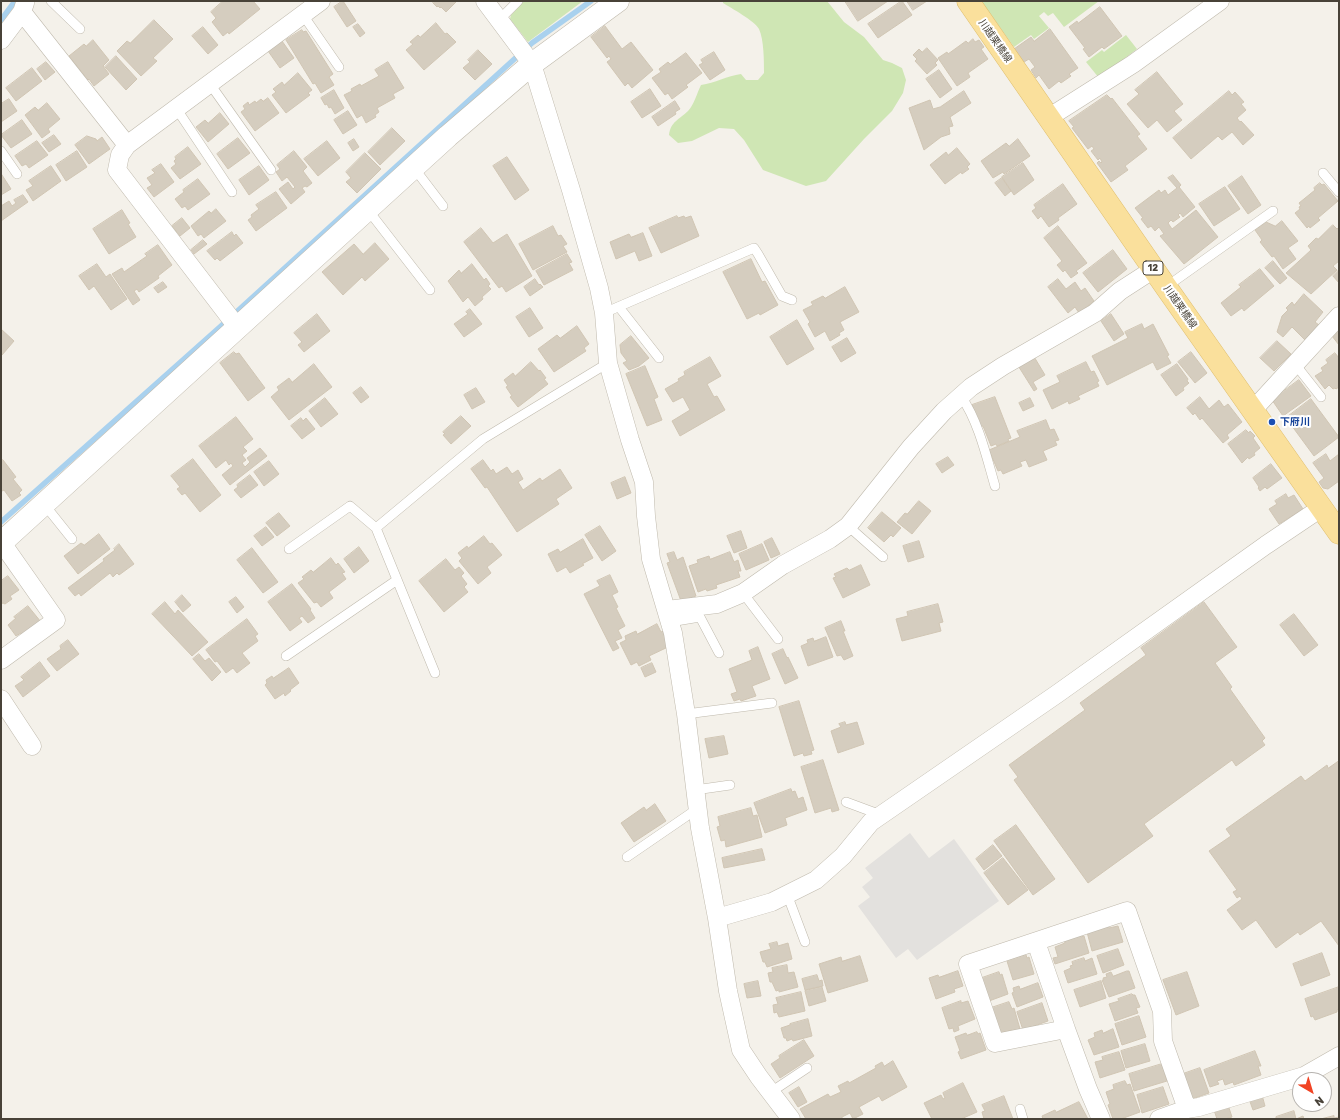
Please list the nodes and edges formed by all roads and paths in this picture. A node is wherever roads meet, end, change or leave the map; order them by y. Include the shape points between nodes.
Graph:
1 (51, 1) edge
2 (321, 1) edge
3 (485, 1) edge
4 (518, 1) edge
5 (618, 1) edge
6 (968, 1) edge
7 (1220, 1) edge
8 (24, 7) edge
9 (303, 15) junction
10 (499, 20) junction
11 (80, 29) dead end
12 (1, 40) edge
13 (532, 64) junction
14 (339, 67) dead end
15 (210, 84) junction
16 (176, 108) junction
17 (1048, 118) junction
18 (127, 145) junction
19 (1, 151) edge
20 (414, 168) junction
21 (271, 170) dead end
22 (1323, 173) dead end
23 (17, 174) dead end
24 (232, 192) dead end
25 (1339, 192) edge
26 (443, 206) dead end
27 (368, 210) junction
28 (1273, 210) dead end
29 (1154, 269) junction
30 (1166, 287) junction
31 (430, 290) dead end
32 (792, 300) dead end
33 (611, 310) junction
34 (1339, 316) edge
35 (238, 328) junction
36 (659, 358) dead end
37 (608, 363) junction
38 (1295, 364) junction
39 (961, 396) junction
40 (1321, 397) dead end
41 (1253, 410) junction
42 (995, 486) dead end
43 (44, 504) junction
44 (1321, 508) junction
45 (848, 526) junction
46 (376, 528) junction
47 (1339, 533) edge
48 (72, 540) dead end
49 (1, 543) edge
50 (289, 549) dead end
51 (883, 557) dead end
52 (397, 580) junction
53 (743, 593) junction
54 (668, 616) junction
55 (778, 639) dead end
56 (720, 653) dead end
57 (286, 656) dead end
58 (1, 660) edge
59 (435, 673) dead end
60 (1, 699) edge
61 (772, 703) dead end
62 (686, 714) junction
63 (32, 746) dead end
64 (730, 786) dead end
65 (695, 790) junction
66 (846, 802) dead end
67 (697, 809) junction
68 (881, 816) junction
69 (627, 857) dead end
70 (787, 894) junction
71 (717, 918) junction
72 (805, 942) dead end
73 (1036, 942) junction
74 (1066, 1029) junction
75 (1339, 1056) edge
76 (807, 1068) dead end
77 (771, 1092) junction
78 (1020, 1109) dead end
79 (1196, 1109) junction
80 (791, 1119) edge
81 (1023, 1119) edge
82 (1101, 1119) edge
83 (1159, 1119) edge

1 - 11 lane
2 - 9 street
3 - 10 street
4 - 10 lane
5 - 13 street
6 - 17 main road, 川越栗橋線 / 12
7 - 17 street via 1133,64
8 - 12 street
8 - 18 street
9 - 14 lane
9 - 15 street
10 - 13 street
13 - 20 street
13 - 33 street via 599,288
15 - 16 street
15 - 21 lane
16 - 18 street
16 - 24 lane
17 - 29 main road, 川越栗橋線 / 12
18 - 35 street via 120,155 117,170
19 - 23 lane
20 - 26 lane
20 - 27 street
22 - 25 lane
27 - 31 lane
27 - 35 street
28 - 30 lane
29 - 30 main road, 川越栗橋線 / 12
29 - 39 street via 1120,291 1095,313 1003,366
30 - 41 main road, 川越栗橋線 / 12
32 - 33 lane via 782,296 754,248
33 - 36 lane
33 - 37 street
34 - 38 street
35 - 43 street
37 - 46 lane via 483,439
37 - 54 street via 644,482 652,559
38 - 40 lane
38 - 41 street
39 - 42 lane via 980,432
39 - 45 street via 911,447
41 - 44 main road, 川越栗橋線 / 12
43 - 48 lane
43 - 49 street
44 - 47 main road, 川越栗橋線 / 12
44 - 68 street
45 - 51 lane
45 - 53 street via 783,565
46 - 50 lane via 350,506
46 - 52 lane
49 - 58 street via 56,620
52 - 57 lane
52 - 59 lane
53 - 54 street via 717,604
53 - 55 lane
54 - 56 lane via 700,617
54 - 62 street
60 - 63 street
61 - 62 lane
62 - 65 street
64 - 65 lane
65 - 67 street
66 - 68 lane
67 - 69 lane
67 - 71 street
68 - 70 street via 871,822 843,856 816,880
70 - 71 street via 772,902
70 - 72 lane
71 - 77 street via 728,991 741,1050
73 - 74 street
73 - 74 street via 968,964 995,1043
73 - 79 street via 1127,911 1162,1011 1163,1041
74 - 82 street
75 - 79 street via 1304,1076
76 - 77 lane
77 - 80 street
78 - 81 lane
79 - 83 street

